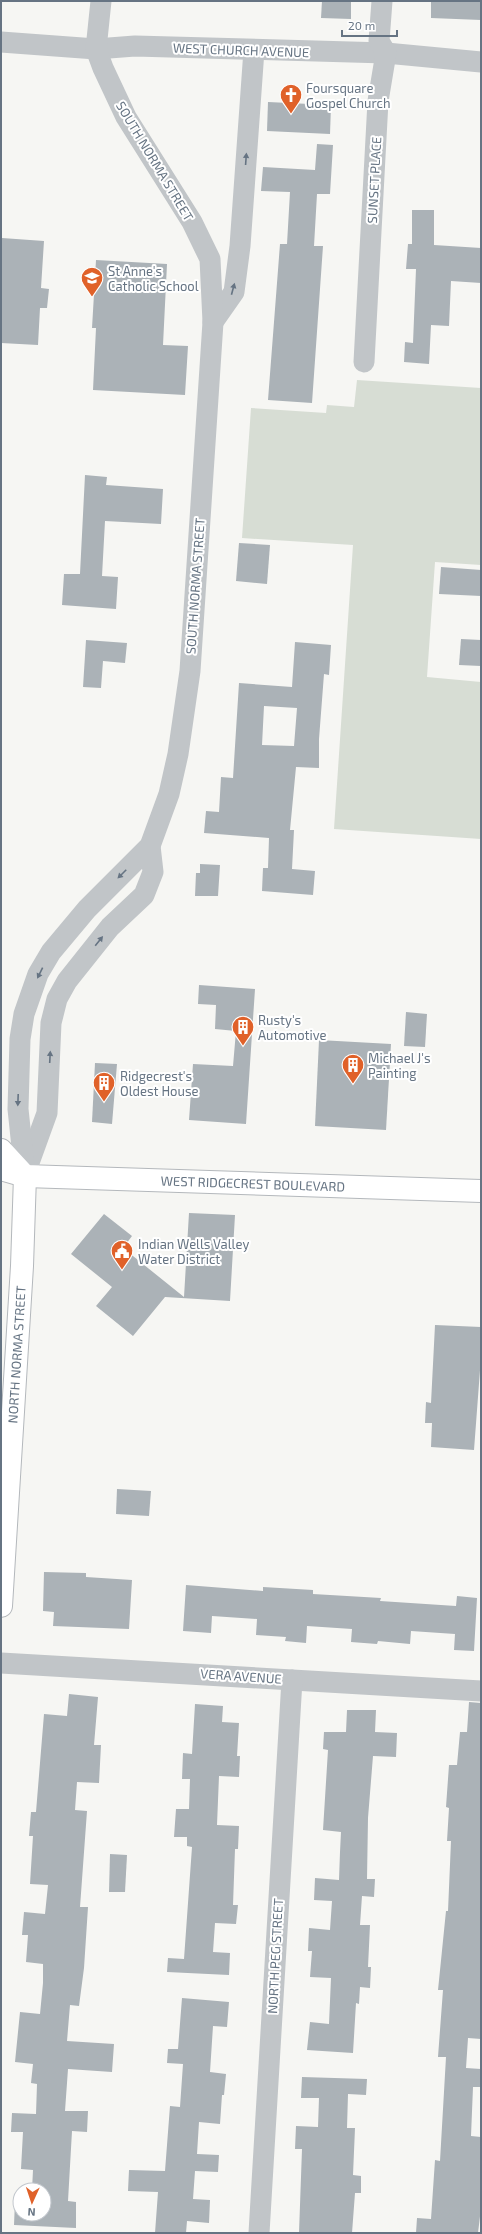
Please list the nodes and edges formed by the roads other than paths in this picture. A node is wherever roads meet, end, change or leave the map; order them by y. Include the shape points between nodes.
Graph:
1 (101, 1) edge
2 (382, 1) edge
3 (1, 42) edge
4 (96, 49) junction
5 (254, 50) junction
6 (386, 53) junction
7 (481, 62) edge
8 (214, 322) junction
9 (364, 362) dead end
10 (150, 846) junction
11 (1, 1150) edge
12 (1, 1169) edge
13 (25, 1176) junction
14 (481, 1191) edge
15 (7, 1402) edge
16 (1, 1606) edge
17 (1, 1663) edge
18 (292, 1680) junction
19 (481, 1691) edge
20 (258, 2233) edge

1 - 4 street, SOUTH NORMA STREET
2 - 6 street, SUNSET PLACE via 379,41
3 - 4 street, WEST CHURCH AVENUE
4 - 5 street, WEST CHURCH AVENUE via 135,46
4 - 8 street, SOUTH NORMA STREET via 102,68 126,117 192,222 210,259
5 - 6 street, WEST CHURCH AVENUE
8 -> 5 street, SOUTH NORMA STREET via 234,292 240,246
6 - 7 street, WEST CHURCH AVENUE
6 - 9 street, SUNSET PLACE via 378,101
8 - 10 street, SOUTH NORMA STREET via 190,671 178,754 169,794
13 -> 10 street, SOUTH NORMA STREET via 47,1113 51,1023 57,999 67,981 110,927 144,895 153,872
10 -> 13 street, SOUTH NORMA STREET via 87,909 51,952 38,974 24,1014 20,1039 18,1109
11 - 13 main road
12 - 13 main road, WEST RIDGECREST BOULEVARD
13 - 14 main road, WEST RIDGECREST BOULEVARD
13 - 15 main road, NORTH NORMA STREET
15 - 16 main road, NORTH NORMA STREET
17 - 18 street, VERA AVENUE
18 - 19 street, VERA AVENUE
18 - 20 street, NORTH PEG STREET

